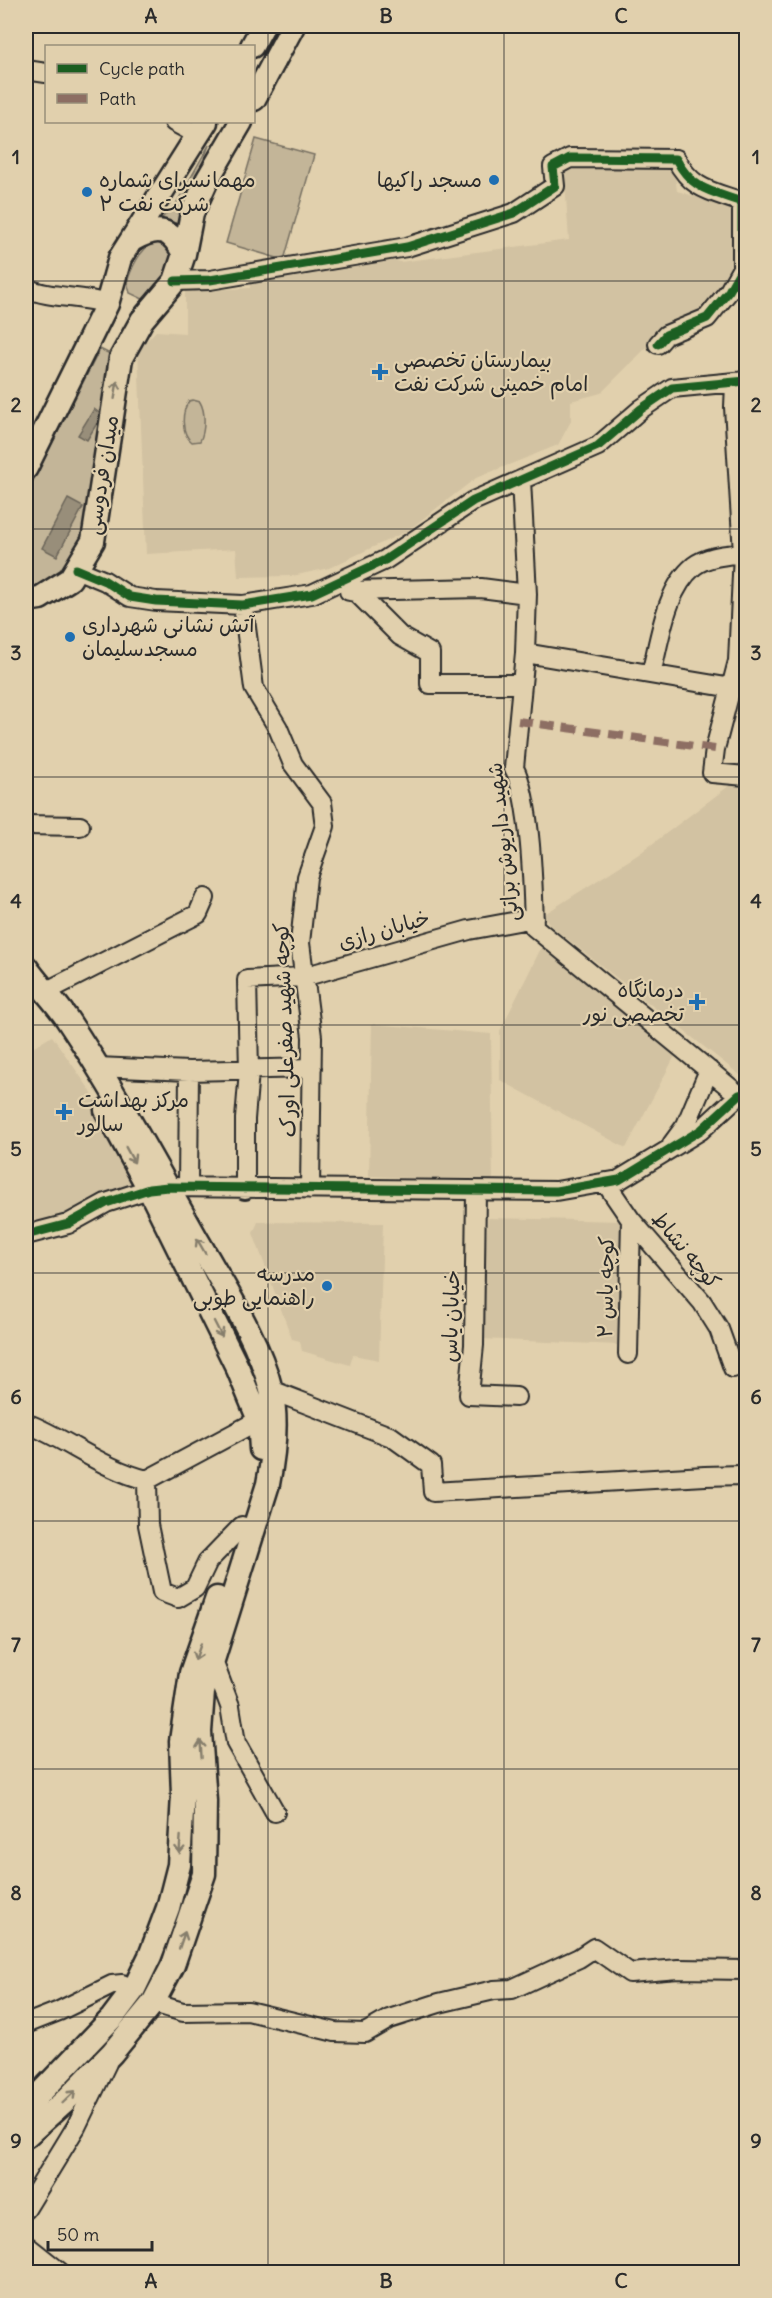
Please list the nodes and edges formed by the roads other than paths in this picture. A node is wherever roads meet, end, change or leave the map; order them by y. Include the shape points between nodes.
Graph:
1 (263, 26) edge
2 (293, 26) edge
3 (253, 45) edge
4 (26, 70) edge
5 (45, 73) edge
6 (255, 97) edge
7 (179, 123) edge
8 (240, 123) edge
9 (202, 128) edge
10 (132, 240) junction
11 (184, 254) junction
12 (175, 281) junction
13 (26, 288) edge
14 (107, 304) junction
15 (142, 320) junction
16 (658, 344) dead end
17 (741, 383) edge
18 (26, 468) edge
19 (521, 480) junction
20 (743, 553) junction
21 (76, 569) junction
22 (350, 591) junction
23 (312, 594) junction
24 (527, 594) junction
25 (26, 600) edge
26 (243, 605) junction
27 (525, 652) junction
28 (651, 674) junction
29 (521, 684) junction
30 (732, 688) junction
31 (747, 776) edge
32 (26, 825) edge
33 (80, 826) dead end
34 (205, 898) dead end
35 (534, 918) junction
36 (26, 967) edge
37 (303, 977) junction
38 (45, 992) junction
39 (97, 1067) junction
40 (312, 1068) junction
41 (709, 1070) junction
42 (189, 1071) junction
43 (249, 1071) junction
44 (743, 1094) edge
45 (666, 1153) junction
46 (605, 1182) junction
47 (168, 1188) junction
48 (310, 1189) junction
49 (245, 1190) junction
50 (477, 1191) junction
51 (631, 1220) junction
52 (26, 1235) edge
53 (628, 1354) dead end
54 (261, 1358) junction
55 (747, 1358) edge
56 (238, 1369) junction
57 (271, 1390) junction
58 (516, 1397) dead end
59 (259, 1420) junction
60 (26, 1423) edge
61 (745, 1473) edge
62 (147, 1480) junction
63 (248, 1519) junction
64 (213, 1661) junction
65 (275, 1812) dead end
66 (747, 1970) edge
67 (134, 1989) junction
68 (153, 2002) junction
69 (26, 2024) edge
70 (112, 2053) junction
71 (26, 2108) edge
72 (26, 2136) edge
73 (26, 2209) edge
74 (26, 2245) edge
75 (60, 2272) edge

1 - 3 main road
2 - 6 main road
4 - 5 street
7 - 9 street
8 - 11 main road via 192,213
9 - 10 main road
10 - 11 main road via 146,232 168,232
10 - 14 main road via 120,258
11 - 12 main road
12 - 15 main road, میدان فردوسی
12 - 16 street via 210,280 407,247 464,231 514,213 555,186 553,167 570,158 676,159 686,177 703,188 742,202 742,268 707,318 666,335
13 - 14 street
14 - 15 main road
14 - 18 main road
21 -> 15 main road, میدان فردوسی via 93,541 121,358
17 - 19 street via 672,387 598,446
17 - 20 street via 734,407
19 - 23 street via 472,501 385,560
19 - 24 street, شهید داریوش براتی
20 - 28 street via 717,556 695,566 682,579 671,600
20 - 30 street via 738,661
21 - 25 main road, میدان فردوسی via 70,579 40,598
21 - 26 street via 130,597
22 - 23 street
22 - 24 street via 481,588
22 - 29 street via 356,592 400,636 430,653 430,684
23 - 26 street
24 - 27 street, شهید داریوش براتی
26 - 37 street, کوچه شهید صفرعلی اورک via 254,688 278,728 293,764 322,803 325,826 307,877 300,943
27 - 28 street
27 - 29 street, شهید داریوش براتی
28 - 30 street
29 - 35 street, شهید داریوش براتی via 514,768 522,783 526,810
30 - 31 street via 712,773
32 - 33 street
34 - 38 street via 198,914
35 - 37 street, خیابان رازی via 460,933
35 - 41 street, شهید داریوش براتی via 534,927
36 - 38 main road
37 - 40 street, کوچه شهید صفرعلی اورک via 312,1037
37 - 43 street, خیابان رازی via 247,980
38 - 39 main road
38 -> 47 main road via 52,1018
39 - 42 street
39 - 47 main road
40 - 43 street
40 - 48 street, کوچه شهید صفرعلی اورک
41 - 44 street, شهید داریوش براتی
41 - 45 street via 686,1125
42 - 43 street
42 - 47 street
43 - 49 street
44 - 45 street via 701,1130
45 - 46 street via 619,1180
46 - 50 street via 556,1191
46 - 51 street, کوچه نشاط
47 - 49 street
47 - 52 street via 106,1203 68,1224
54 -> 47 main road
47 -> 56 main road
48 - 49 street
48 - 50 street
50 - 58 street, خیابان یاس via 474,1345 469,1395
51 - 53 street, کوچه یاس ۲
51 - 55 street, کوچه نشاط via 702,1302 719,1329 733,1368
54 - 56 main road
54 - 57 main road
56 - 59 main road
57 - 61 street via 392,1437 431,1464 433,1492
57 - 63 main road via 274,1455
59 - 62 street
59 - 63 main road via 261,1453
60 - 62 street via 131,1476
62 - 63 street via 148,1526 162,1592 178,1598 195,1588 208,1561
63 - 64 main road
63 -> 67 main road via 191,1673 181,1741 179,1865 168,1908
64 - 65 street via 230,1706 236,1743
68 -> 64 main road via 173,1965 204,1874 205,1801 200,1732 203,1692
66 - 68 street via 630,1973 594,1948 512,1989 440,2003 389,2019 365,2033 335,2032 248,2011 183,2012
67 - 68 main road
67 - 69 street via 112,1985
67 - 71 main road via 77,2057
68 - 70 main road
72 -> 70 main road
70 - 73 street via 76,2127
74 - 75 street

